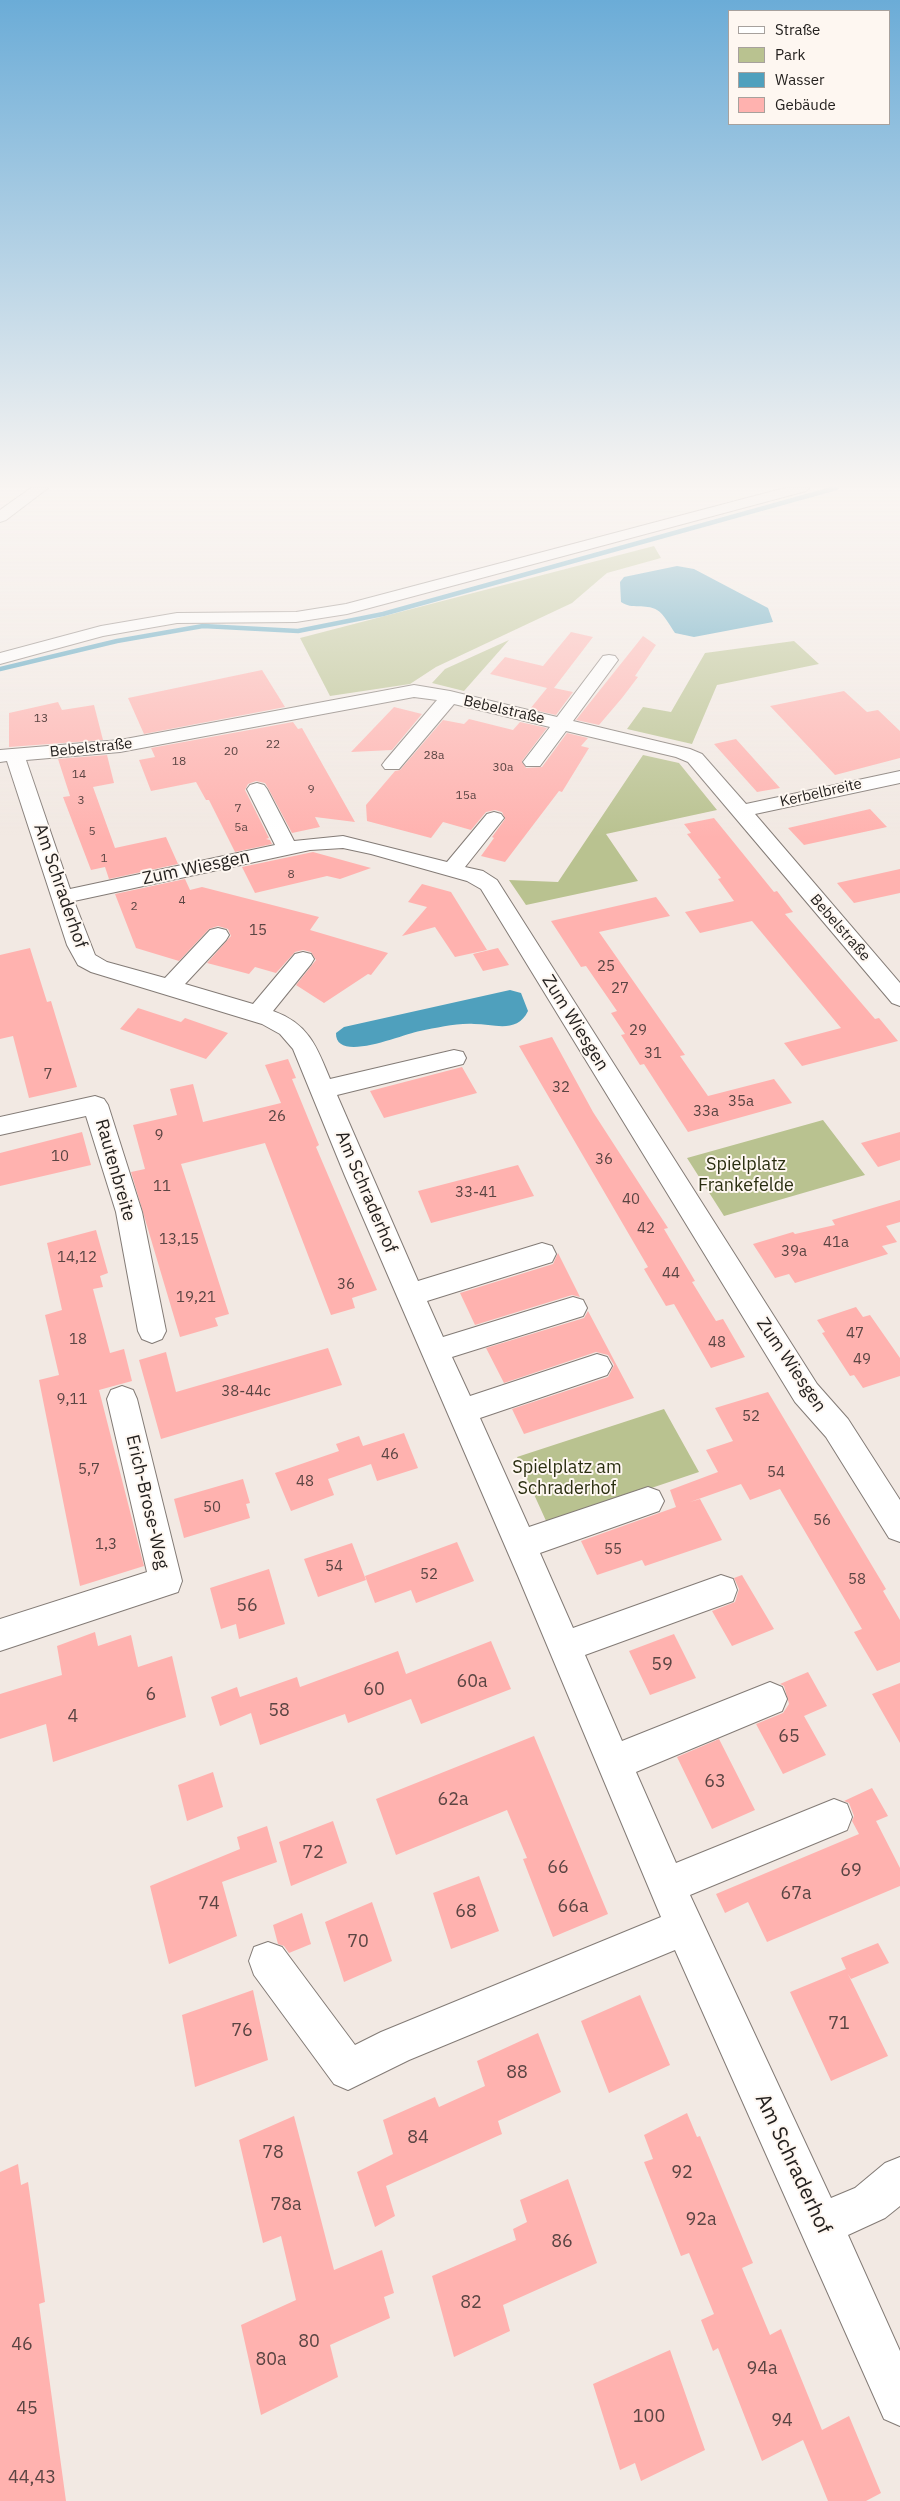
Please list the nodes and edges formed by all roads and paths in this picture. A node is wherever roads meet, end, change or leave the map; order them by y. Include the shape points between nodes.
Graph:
1 (363, 605) edge
2 (0, 659) edge
3 (609, 660) dead end
4 (450, 697) junction
5 (563, 724) junction
6 (8, 756) edge
7 (533, 762) dead end
8 (392, 766) dead end
9 (900, 777) edge
10 (256, 789) dead end
11 (741, 811) junction
12 (494, 818) dead end
13 (287, 849) junction
14 (452, 870) junction
15 (63, 897) junction
16 (218, 935) dead end
17 (303, 959) dead end
18 (169, 988) junction
19 (900, 998) edge
20 (258, 1014) junction
21 (454, 1058) dead end
22 (322, 1090) junction
23 (0, 1126) edge
24 (542, 1254) dead end
25 (410, 1295) junction
26 (573, 1308) dead end
27 (152, 1332) dead end
28 (434, 1351) junction
29 (597, 1366) dead end
30 (122, 1398) dead end
31 (461, 1412) junction
32 (648, 1501) dead end
33 (900, 1528) edge
34 (520, 1545) junction
35 (721, 1590) dead end
36 (0, 1635) edge
37 (564, 1647) junction
38 (770, 1699) dead end
39 (613, 1763) junction
40 (834, 1817) dead end
41 (666, 1886) junction
42 (684, 1927) junction
43 (268, 1961) dead end
44 (900, 2178) edge
45 (821, 2225) junction
46 (900, 2403) edge

1 - 2 street via 296,617 177,618 101,631
3 - 5 street
4 - 5 street, Bebelstraße
4 - 6 street, Bebelstraße via 414,691 120,746
4 - 8 street
5 - 7 street
5 - 11 street, Bebelstraße via 684,753 694,758
6 - 15 street, Am Schraderhof
9 - 11 street, Kerbelbreite
10 - 13 street
11 - 19 street, Bebelstraße
12 - 14 street
13 - 14 street, Zum Wiesgen via 343,842
13 - 15 street, Zum Wiesgen
14 - 33 street, Zum Wiesgen via 475,876 489,884 806,1393 837,1428
15 - 18 street, Am Schraderhof via 78,946 86,960
16 - 18 street
17 - 20 street
18 - 20 street, Am Schraderhof
20 - 22 street, Am Schraderhof via 293,1029 305,1048
21 - 22 street
22 - 25 street, Am Schraderhof
23 - 27 street, Rautenbreite via 95,1105 129,1212
24 - 25 street
25 - 28 street, Am Schraderhof
26 - 28 street
28 - 31 street, Am Schraderhof
29 - 31 street
30 - 36 street, Erich-Brose-Weg via 166,1581
31 - 34 street, Am Schraderhof
32 - 34 street
34 - 37 street, Am Schraderhof
35 - 37 street
37 - 39 street, Am Schraderhof
38 - 39 street
39 - 41 street, Am Schraderhof
40 - 41 street
41 - 42 street, Am Schraderhof
42 - 43 street via 395,2046 348,2070
42 - 45 street, Am Schraderhof
44 - 45 street via 870,2203
45 - 46 street, Am Schraderhof

